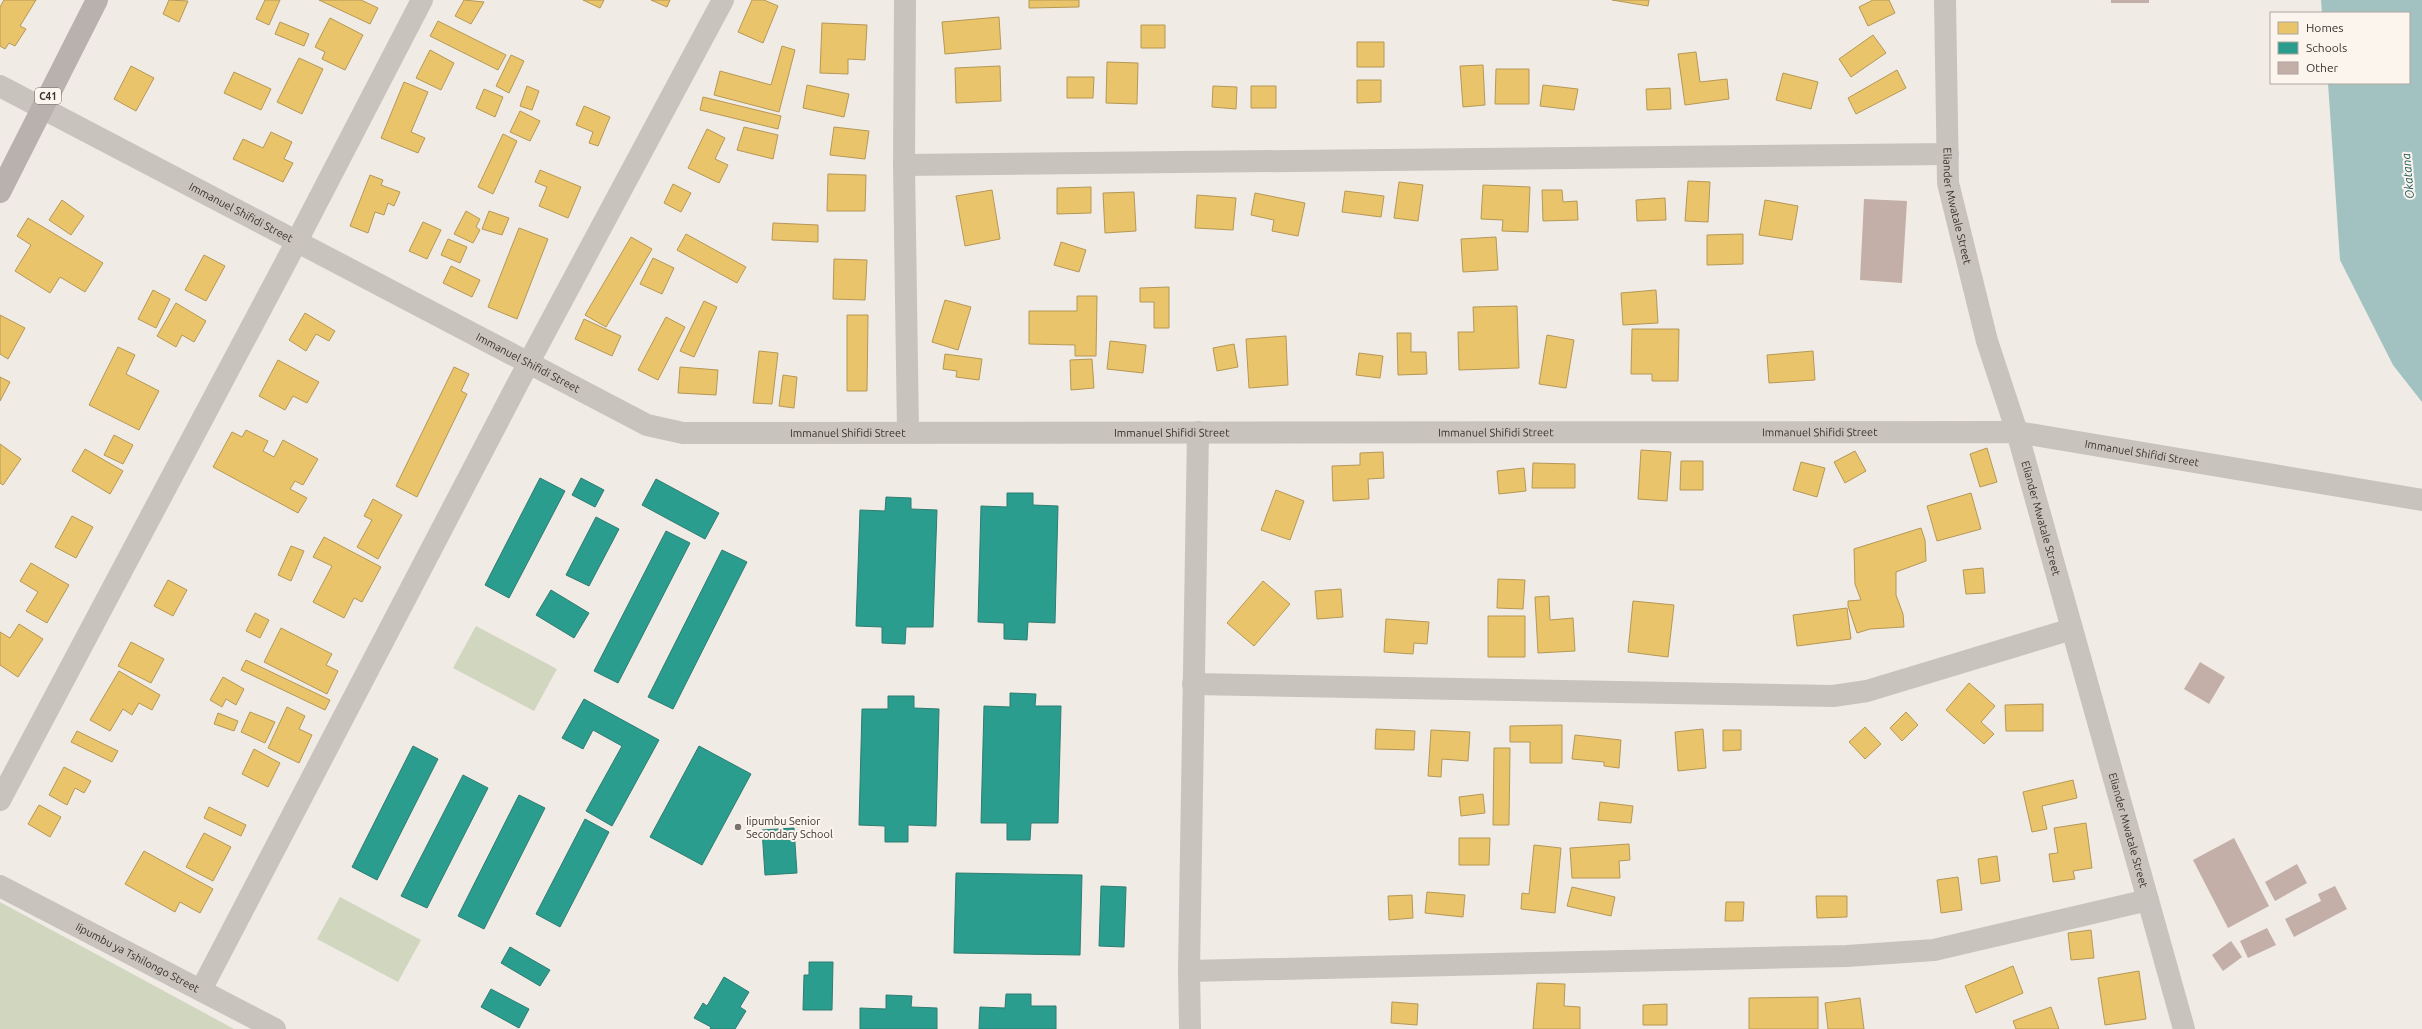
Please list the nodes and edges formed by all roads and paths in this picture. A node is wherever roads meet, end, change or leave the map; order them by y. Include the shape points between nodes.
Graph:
1 (97, 0) edge
2 (422, 0) edge
3 (723, 0) edge
4 (905, 0) edge
5 (1945, 0) edge
6 (0, 86) edge
7 (41, 108) junction
8 (1948, 154) junction
9 (904, 165) junction
10 (0, 192) edge
11 (297, 241) junction
12 (529, 362) junction
13 (908, 431) junction
14 (1198, 432) junction
15 (2017, 432) junction
16 (2422, 500) edge
17 (2072, 629) junction
18 (1193, 684) junction
19 (0, 800) edge
20 (0, 886) edge
21 (2148, 900) junction
22 (1189, 971) junction
23 (201, 990) junction
24 (275, 1029) edge
25 (1190, 1029) edge
26 (2184, 1029) edge

1 - 7 main road, C41
2 - 11 street
3 - 12 street
4 - 9 street
5 - 8 street, Eliander Mwatale Street
6 - 7 street, Immanuel Shifidi Street
7 - 10 main road, C41
7 - 11 street, Immanuel Shifidi Street
8 - 9 street
8 - 15 street, Eliander Mwatale Street via 1948,183 1955,217 1987,341
9 - 13 street
11 - 12 street, Immanuel Shifidi Street
11 - 19 street
12 - 13 street, Immanuel Shifidi Street via 647,425 663,430 683,433
12 - 23 street
13 - 14 street, Immanuel Shifidi Street
14 - 15 street, Immanuel Shifidi Street
14 - 18 street
15 - 16 street, Immanuel Shifidi Street
15 - 17 street, Eliander Mwatale Street
17 - 18 street via 1868,691 1833,696
17 - 21 street, Eliander Mwatale Street
18 - 22 street
20 - 23 street, Iipumbu ya Tshilongo Street
21 - 22 street via 1926,951 1847,956
21 - 26 street, Eliander Mwatale Street
22 - 25 street
23 - 24 street, Iipumbu ya Tshilongo Street

